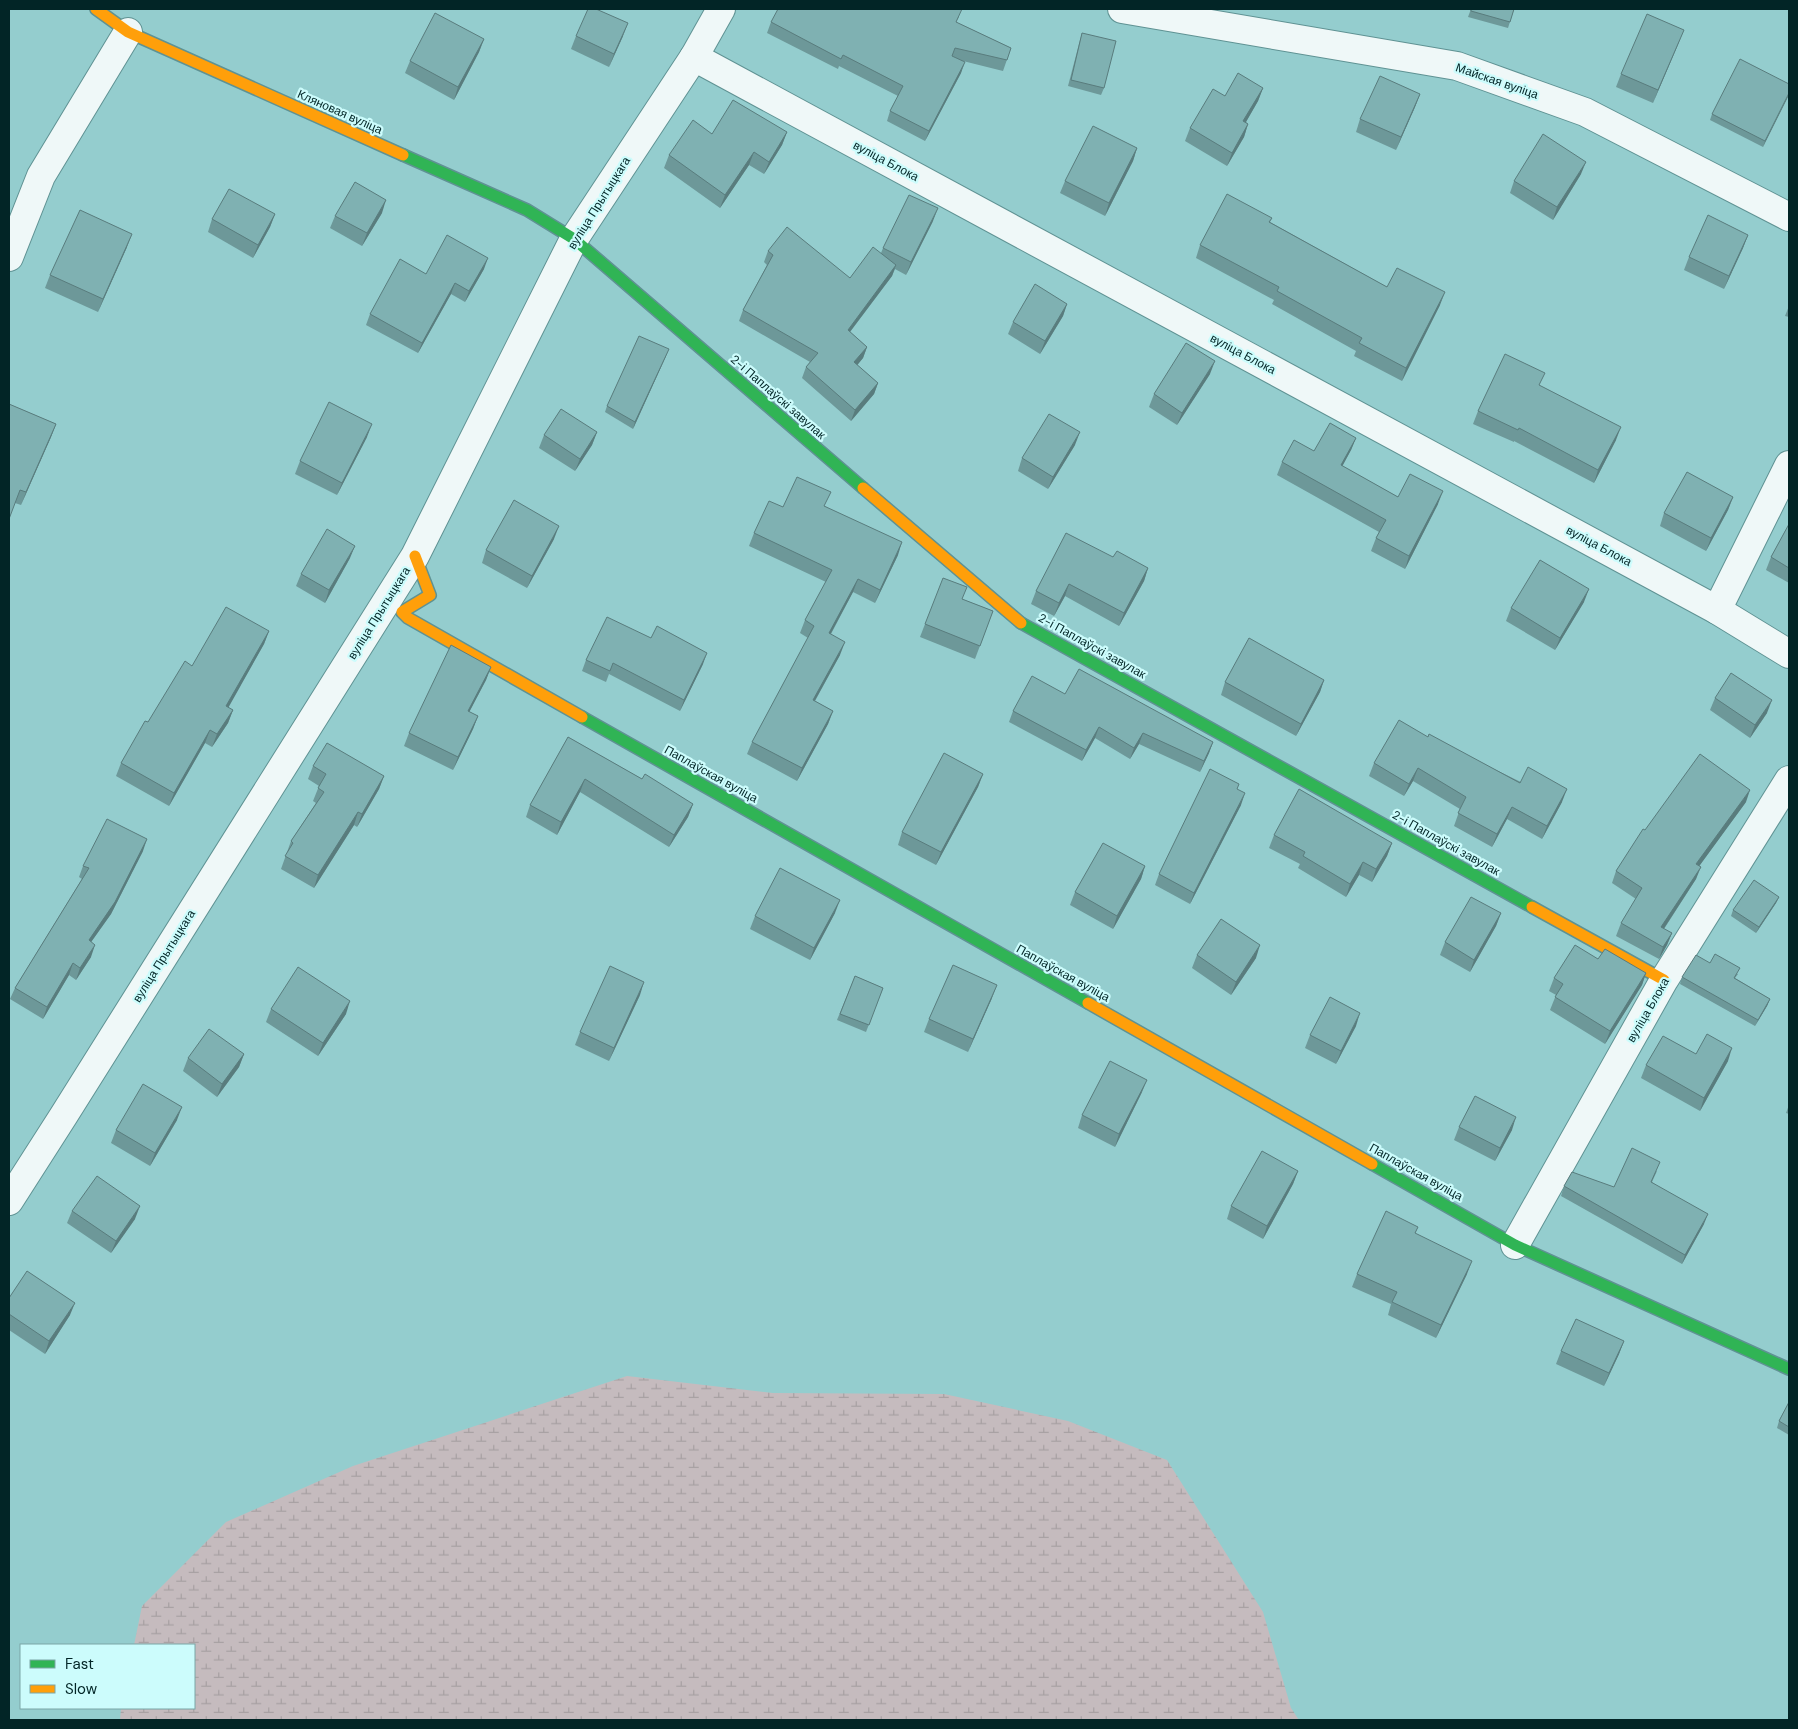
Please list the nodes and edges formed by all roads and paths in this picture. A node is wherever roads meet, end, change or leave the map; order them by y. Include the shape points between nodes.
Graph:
1 (96, 9) edge
2 (721, 9) edge
3 (1122, 9) edge
4 (128, 32) junction
5 (694, 57) junction
6 (1789, 217) edge
7 (574, 239) junction
8 (9, 257) edge
9 (1789, 465) edge
10 (415, 556) junction
11 (1717, 610) junction
12 (1789, 654) edge
13 (1789, 780) edge
14 (1664, 980) junction
15 (9, 1201) edge
16 (1515, 1245) junction
17 (1789, 1369) edge

1 - 4 street, Кляновая вуліца
2 - 5 street, вуліца Прытыцкага
3 - 6 street, Майская вуліца via 1457,66 1584,112
4 - 7 street, Кляновая вуліца via 527,210
4 - 8 street via 42,176
5 - 7 street, вуліца Прытыцкага
5 - 11 street, вуліца Блока
7 - 10 street, вуліца Прытыцкага
7 - 14 street, 2-і Паплаўскі завулак via 1016,620
9 - 11 street
10 - 15 street, вуліца Прытыцкага
10 - 16 street, Паплаўская вуліца via 430,595 402,612 408,618
11 - 12 street, вуліца Блока
13 - 14 street, вуліца Блока
14 - 16 street, вуліца Блока
16 - 17 street, Паплаўская вуліца

